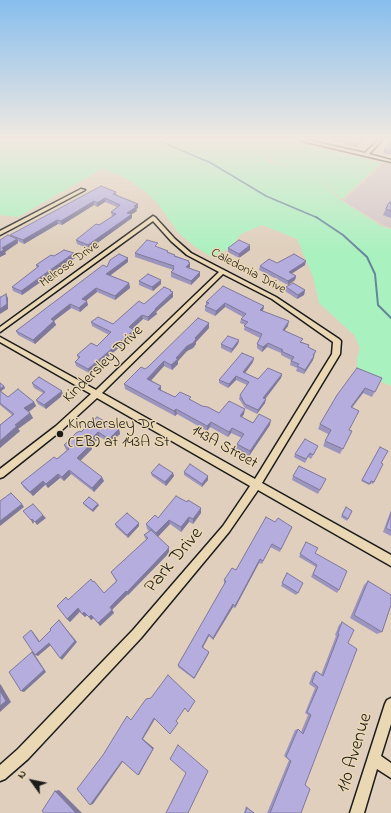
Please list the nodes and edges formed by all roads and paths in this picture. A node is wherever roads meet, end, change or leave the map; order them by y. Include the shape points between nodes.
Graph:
1 (83, 190) dead end
2 (153, 218) joint
3 (0, 233) edge
4 (223, 271) junction
5 (0, 330) edge
6 (0, 339) edge
7 (337, 341) joint
8 (96, 394) junction
9 (0, 474) edge
10 (257, 484) junction
11 (391, 561) edge
12 (391, 704) edge
13 (374, 759) junction
14 (391, 771) edge
15 (0, 774) edge
16 (357, 813) edge

1 - 3 street
2 - 4 street, Caledonia Drive via 189,254
2 - 5 street, Melrose Drive
4 - 7 street, Caledonia Drive via 274,298
4 - 8 street, Kindersley Drive
6 - 8 street, 143A Street
7 - 10 street, Park Drive via 336,354
8 - 9 street, Kindersley Drive via 59,428
8 - 10 street, 143A Street
10 - 11 street, 143A Street
10 - 15 street, Park Drive via 226,529 137,634 23,754
12 - 13 street, 110 Avenue
13 - 14 street
13 - 16 street, 110 Avenue

